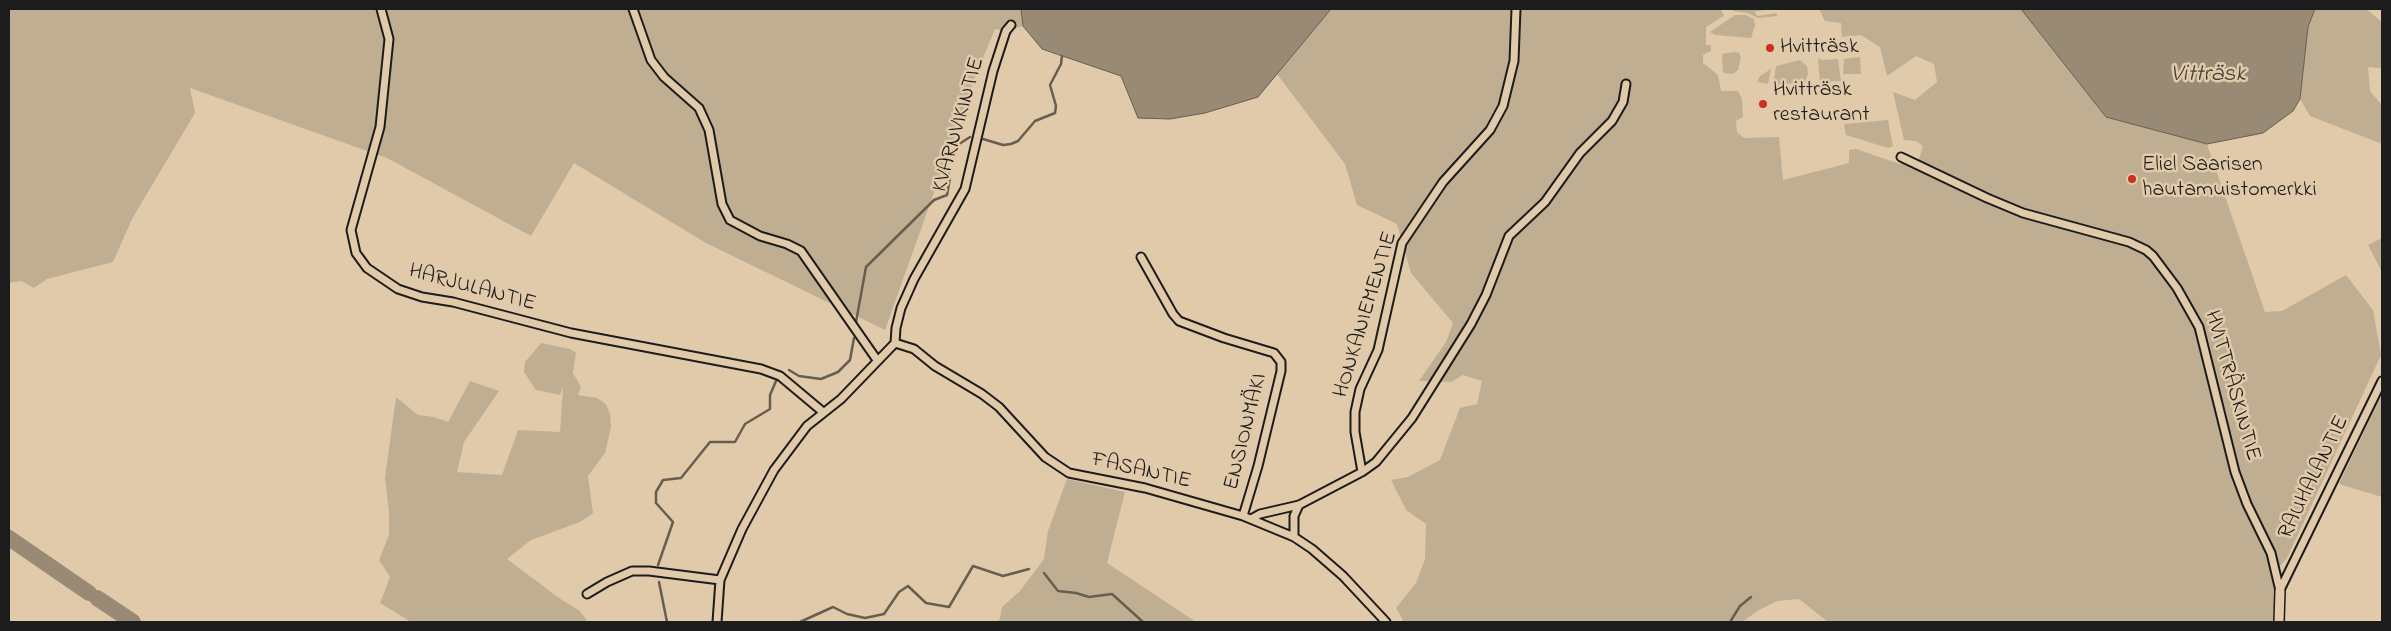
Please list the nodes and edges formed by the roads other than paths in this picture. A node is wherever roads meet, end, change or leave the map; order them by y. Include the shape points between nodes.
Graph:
1 (381, 9) edge
2 (633, 9) edge
3 (1516, 9) edge
4 (1011, 25) dead end
5 (1626, 84) dead end
6 (1901, 157) dead end
7 (1141, 257) dead end
8 (895, 343) junction
9 (877, 360) junction
10 (2382, 381) edge
11 (823, 412) junction
12 (1362, 472) junction
13 (1299, 505) junction
14 (1243, 516) junction
15 (1251, 519) junction
16 (1294, 537) junction
17 (720, 580) junction
18 (2280, 591) junction
19 (587, 594) dead end
20 (717, 622) edge
21 (1386, 622) edge
22 (2279, 622) edge

1 - 11 street, HARJULANTIE via 389,39 380,127 351,230 356,253 367,268 398,288 422,297 571,333 761,369 780,376
2 - 9 street via 651,60 664,77 699,108 709,130 722,204 730,220 760,236 801,251
3 - 12 street, HONKANIEMENTIE via 1514,62 1503,106 1490,130 1443,182 1402,243 1378,350 1360,389 1355,412
4 - 8 street, KVARNVIKINTIE via 993,71 965,189 914,279 901,308
5 - 12 street via 1623,102 1612,122 1580,154 1545,202 1509,236 1486,296 1471,324 1412,418 1376,462
6 - 18 street, HVITTRÄSKINTIE via 2023,213 2129,242 2153,256 2177,288 2199,327 2235,472 2271,553
7 - 14 street, ENSIONMÄKI via 1179,321 1274,354 1281,362 1258,466
8 - 9 street
8 - 14 street, FASANTIE via 914,349 1000,407 1026,438 1069,473 1146,488
9 - 11 street via 841,399
10 - 18 street, RAUHALANTIE
11 - 17 street via 807,426 774,470 742,529
12 - 13 street
13 - 15 street
13 - 16 street via 1294,516
14 - 15 street, FASANTIE
15 - 16 street, FASANTIE
16 - 21 street, FASANTIE via 1343,576
17 - 19 street via 632,571
17 - 20 street
18 - 22 street, HVITTRÄSKINTIE

